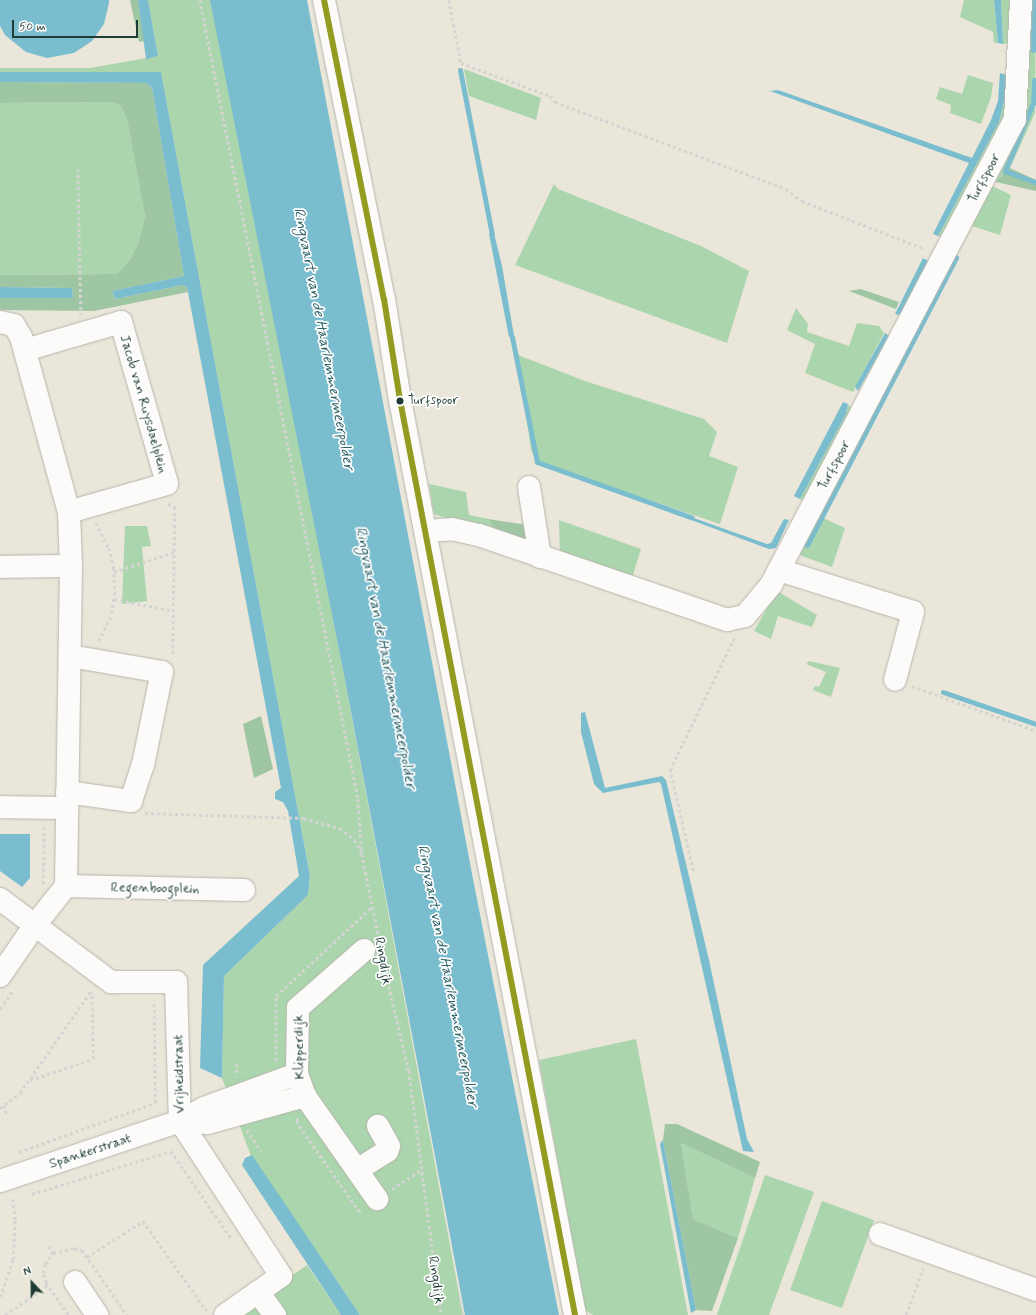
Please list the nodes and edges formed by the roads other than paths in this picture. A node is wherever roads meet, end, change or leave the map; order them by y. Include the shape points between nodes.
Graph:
1 (324, 0) edge
2 (1021, 0) edge
3 (7, 324) edge
4 (24, 350) junction
5 (529, 487) dead end
6 (78, 510) junction
7 (426, 531) junction
8 (540, 557) junction
9 (0, 566) edge
10 (71, 566) junction
11 (779, 570) junction
12 (70, 656) junction
13 (895, 680) road end
14 (67, 800) junction
15 (0, 807) edge
16 (66, 886) junction
17 (244, 890) dead end
18 (0, 899) edge
19 (35, 925) junction
20 (375, 952) road end
21 (0, 976) edge
22 (298, 1074) junction
23 (305, 1096) junction
24 (180, 1121) junction
25 (378, 1126) dead end
26 (357, 1170) junction
27 (4, 1180) edge
28 (377, 1199) road end
29 (880, 1234) dead end
30 (75, 1282) dead end
31 (1036, 1290) edge
32 (258, 1292) junction
33 (97, 1315) edge
34 (225, 1315) edge
35 (275, 1315) edge
36 (575, 1315) edge

1 - 7 street
2 - 11 street, Turfspoor via 1014,118
3 - 4 street via 21,337
4 - 6 street
4 - 6 street, Jacob van Ruysdaelplein via 121,322 167,484
5 - 8 street
6 - 10 street
7 - 8 street via 460,531
7 - 36 street
8 - 11 street, Turfspoor via 727,620 745,616 771,585
9 - 10 street
10 - 12 street
11 - 13 street via 913,612
12 - 14 street
12 - 14 street via 162,672 143,765 131,801
14 - 15 street via 44,808
14 - 16 street
16 - 17 street, Regenboogplein
16 - 19 street
18 - 19 street, Vrijheidstraat
19 - 21 street
19 - 24 street, Vrijheidstraat via 98,983 176,982
20 - 22 street, Klipperdijk via 298,1008
22 - 23 street, Klipperdijk
22 - 24 street, Spankerstraat via 204,1108
23 - 24 street, Spankerstraat via 208,1123
23 - 26 street, Klipperdijk
24 - 27 street, Spankerstraat
24 - 32 street, Vrijheidstraat via 281,1276
25 - 26 street via 389,1146 387,1151
26 - 28 street, Klipperdijk
29 - 31 street
30 - 33 street
32 - 34 street, Vrijheidstraat
32 - 35 street

